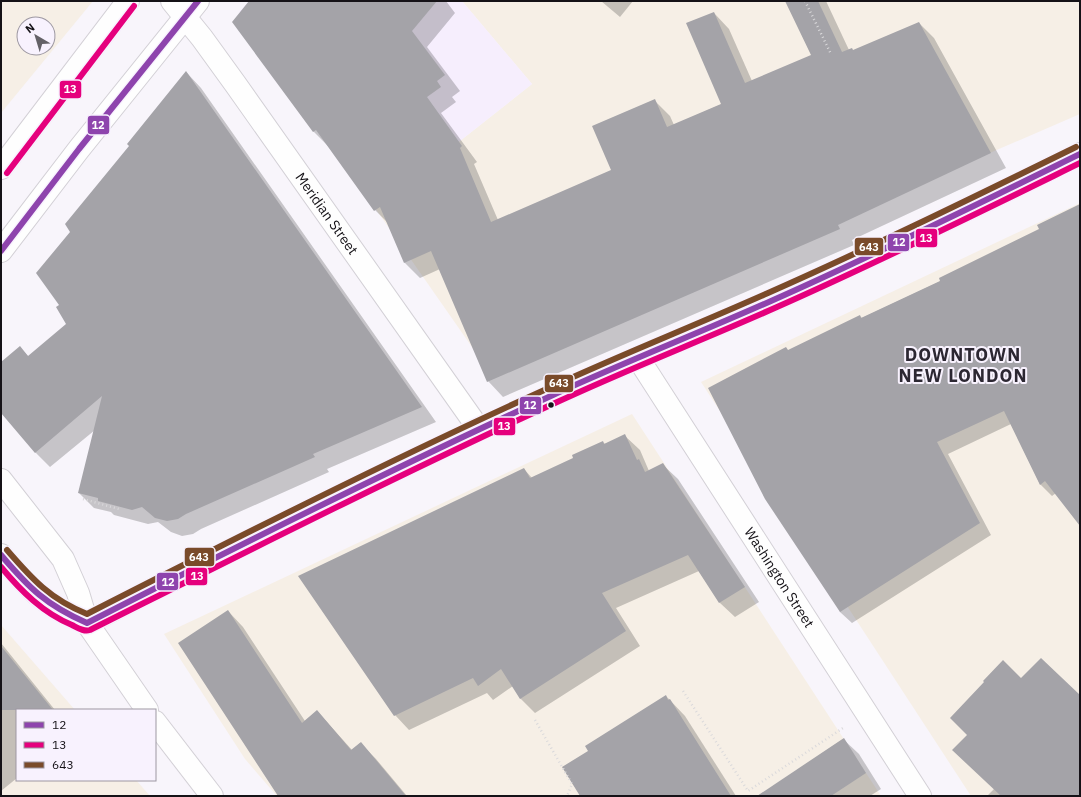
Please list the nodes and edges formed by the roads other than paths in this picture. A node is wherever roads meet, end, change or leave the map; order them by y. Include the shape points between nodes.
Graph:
1 (128, 1) edge
2 (185, 6) edge
3 (1080, 154) edge
4 (1, 168) edge
5 (1, 251) edge
6 (638, 358) junction
7 (479, 429) junction
8 (1, 480) edge
9 (1, 555) edge
10 (87, 623) junction
11 (146, 709) edge
12 (156, 723) edge
13 (212, 796) edge
14 (920, 796) edge

1 - 4 street
2 - 5 street
2 - 7 street, Meridian Street via 236,85
3 - 6 street via 854,263
6 - 7 street
6 - 14 street, Washington Street
7 - 10 street
8 - 10 street via 63,559 78,592
9 - 10 street via 28,588 43,601 68,616
10 - 11 street
12 - 13 street

